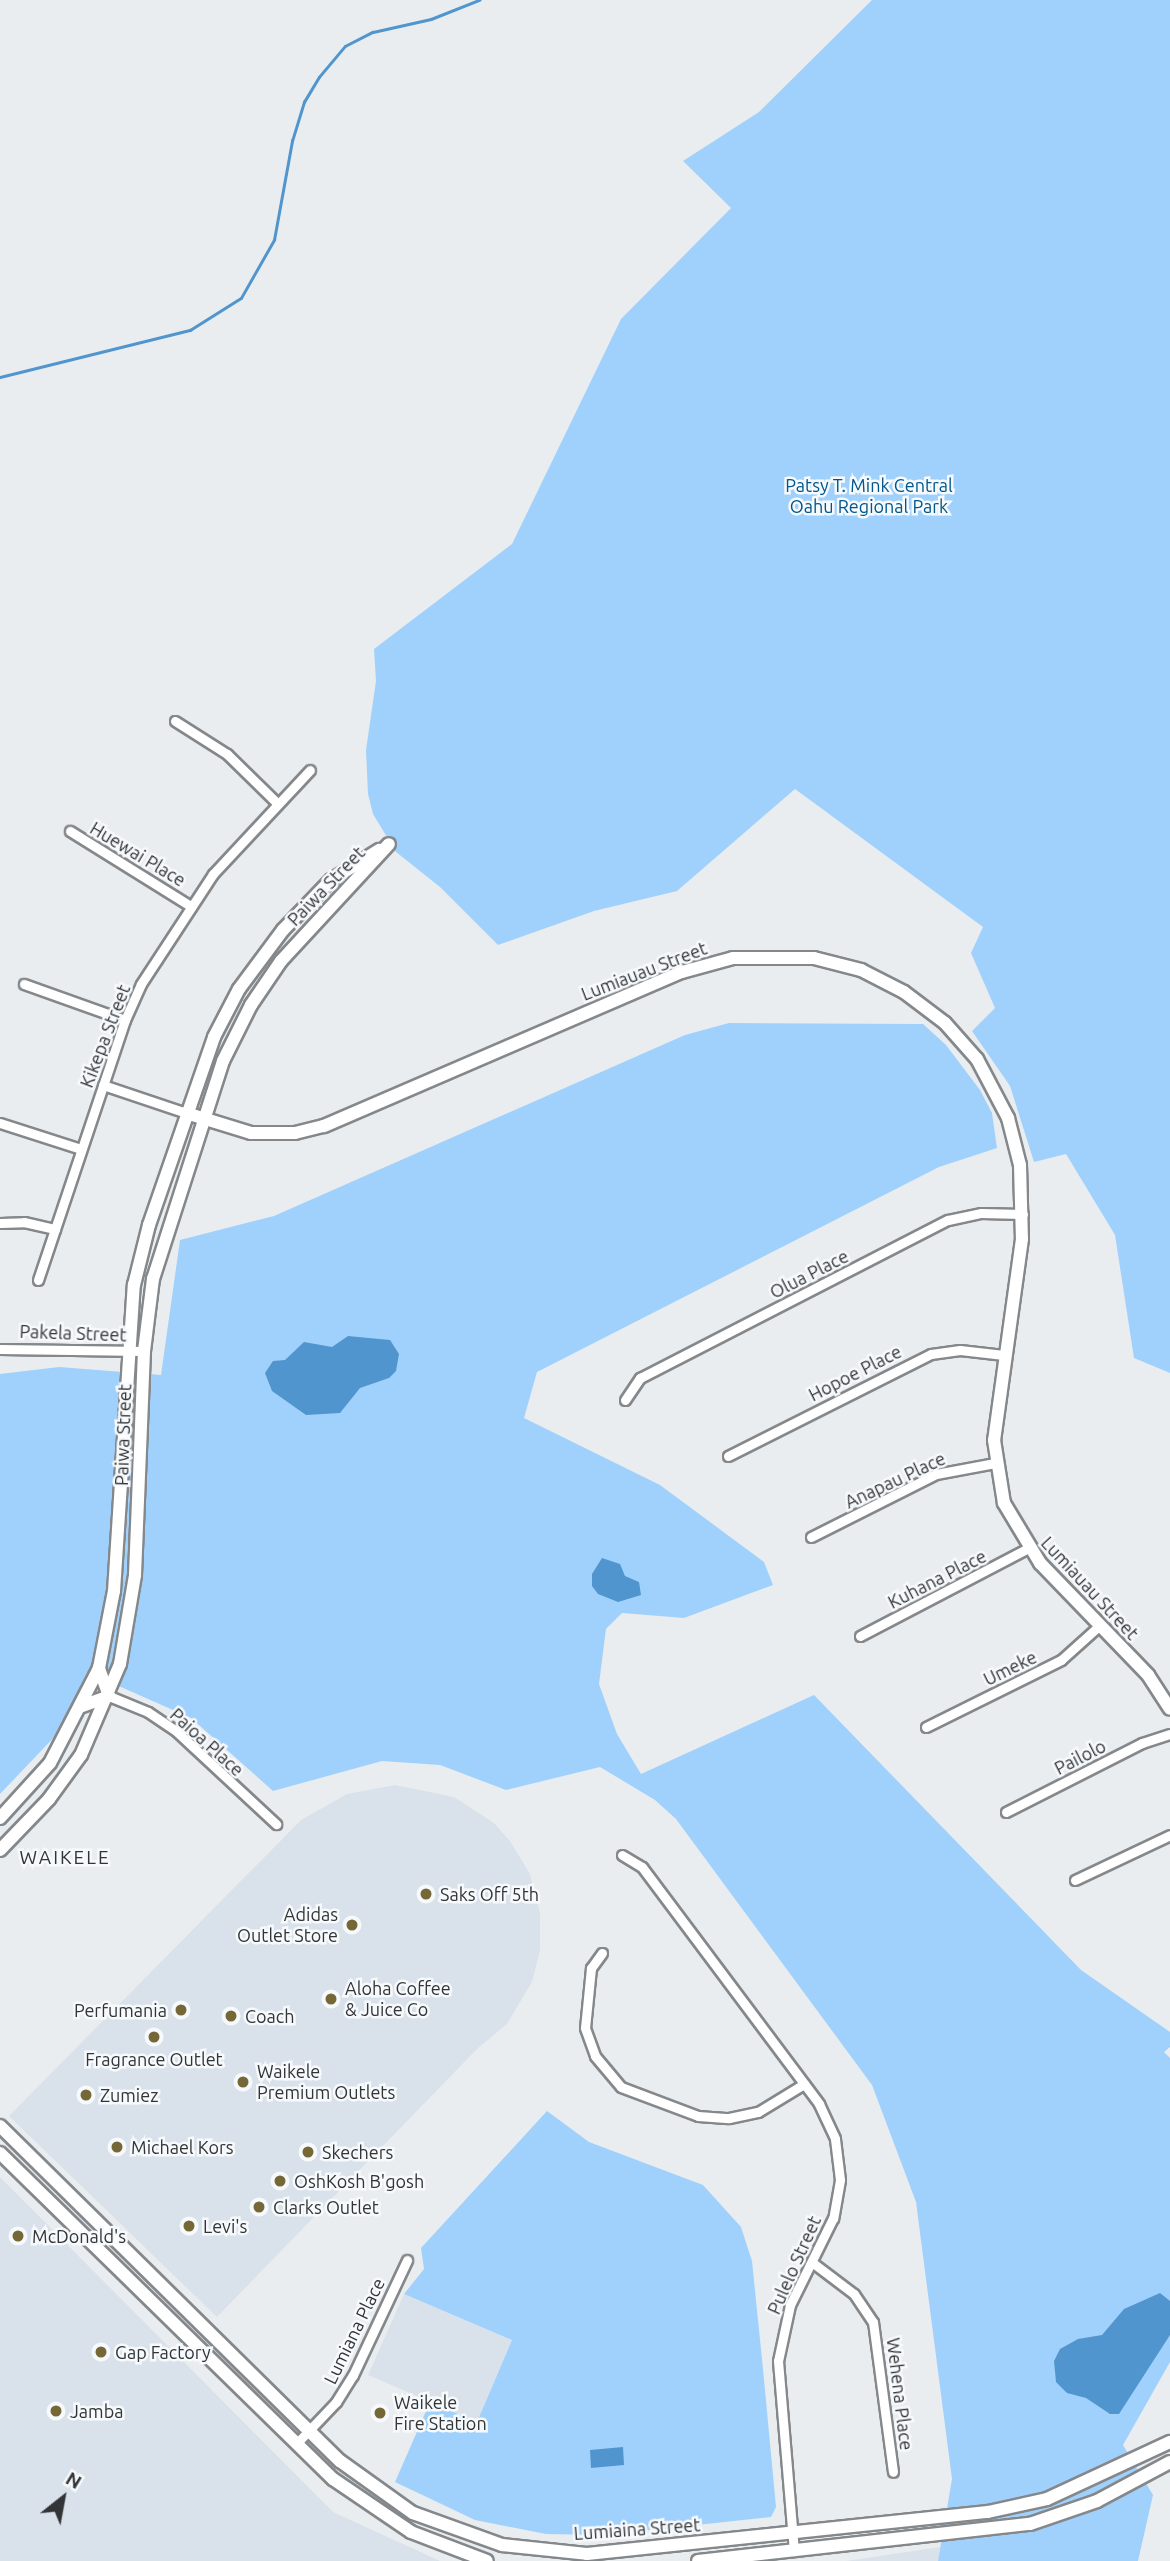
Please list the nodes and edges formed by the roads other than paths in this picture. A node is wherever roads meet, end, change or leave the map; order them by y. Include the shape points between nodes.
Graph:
1 (175, 721) dead end
2 (310, 770) dead end
3 (278, 804) junction
4 (70, 831) dead end
5 (190, 905) junction
6 (24, 984) dead end
7 (125, 1020) junction
8 (103, 1085) junction
9 (186, 1114) junction
10 (203, 1120) junction
11 (0, 1123) edge
12 (82, 1149) junction
13 (1023, 1214) junction
14 (0, 1223) edge
15 (55, 1229) junction
16 (37, 1280) dead end
17 (0, 1349) edge
18 (126, 1350) junction
19 (144, 1351) junction
20 (1004, 1354) junction
21 (625, 1399) dead end
22 (728, 1456) dead end
23 (995, 1463) junction
24 (811, 1537) dead end
25 (1028, 1548) junction
26 (1100, 1625) junction
27 (860, 1636) dead end
28 (99, 1668) junction
29 (109, 1696) junction
30 (82, 1706) junction
31 (1170, 1709) edge
32 (926, 1727) dead end
33 (1170, 1734) edge
34 (1006, 1812) dead end
35 (0, 1818) edge
36 (276, 1824) dead end
37 (1170, 1835) edge
38 (0, 1850) edge
39 (622, 1855) dead end
40 (1075, 1880) dead end
41 (602, 1953) dead end
42 (804, 2084) junction
43 (0, 2126) edge
44 (0, 2153) edge
45 (407, 2260) dead end
46 (813, 2263) junction
47 (308, 2432) junction
48 (1170, 2442) edge
49 (296, 2444) junction
50 (1170, 2462) edge
51 (893, 2472) dead end
52 (792, 2533) junction
53 (794, 2551) junction
54 (487, 2561) edge
55 (698, 2561) edge

1 - 3 street via 227,754
2 - 3 street, Kikepa Street
3 - 5 street, Kikepa Street
4 - 5 street, Huewai Place
5 - 7 street, Kikepa Street
6 - 7 street
7 - 8 street, Kikepa Street
8 - 9 street, Lumiauau Street
8 - 12 street, Kikepa Street
9 - 10 street, Lumiauau Street
9 - 10 street, Paiwa Street via 214,1037 262,955 331,880 389,844 303,935 264,985 223,1062
9 - 18 street, Paiwa Street via 140,1256
10 - 13 street, Lumiauau Street via 273,1135 324,1126 682,972 733,958 787,955 839,963 884,980 926,1007 965,1044 1007,1118 1020,1165
10 - 19 street, Paiwa Street via 161,1247
11 - 12 street
12 - 15 street, Kikepa Street
13 - 20 street, Lumiauau Street
13 - 21 street, Olua Place via 981,1213 948,1220 640,1378
14 - 15 street via 24,1222
15 - 16 street, Kikepa Street
17 - 18 street, Pakela Street
18 - 19 street, Pakela Street
18 - 28 street, Paiwa Street via 114,1591
19 - 29 street, Paiwa Street via 135,1575 127,1641
20 - 22 street, Hopoe Place via 960,1350 931,1354
20 - 23 street, Lumiauau Street
23 - 24 street, Anapau Place via 936,1474
23 - 25 street, Lumiauau Street via 1004,1503
25 - 26 street, Lumiauau Street
25 - 27 street, Kuhana Place
26 - 31 street, Lumiauau Street via 1148,1675
26 - 32 street, Umeke via 1061,1660
28 - 29 street
28 - 30 street, Paiwa Street
29 - 30 street
29 - 36 street, Paioa Place via 176,1731
29 - 38 street, Paiwa Street via 64,1780
30 - 35 street, Paiwa Street via 50,1763
33 - 34 street, Pailolo via 1142,1743
37 - 40 street
39 - 42 street, Pulelo Street via 642,1867
41 - 42 street via 591,1968 585,2028 595,2056 621,2087 698,2116 729,2118 758,2112
42 - 46 street, Pulelo Street via 830,2123 839,2158 835,2209
43 - 47 street, Lumiaina Street
44 - 49 street
45 - 47 street, Lumiana Place via 353,2375
46 - 51 street, Wehena Place via 854,2294 873,2322
46 - 52 street, Pulelo Street via 790,2305 778,2361
47 - 49 street, Lumiana Place
47 - 52 street, Lumiaina Street via 360,2477 413,2513 502,2545 587,2554
48 - 52 street, Lumiaina Street via 1047,2499 988,2512
49 - 54 street via 332,2479 386,2518 439,2545
50 - 53 street, Lumiaina Street via 1097,2501 1030,2524
52 - 53 street, Pulelo Street
53 - 55 street, Lumiaina Street

